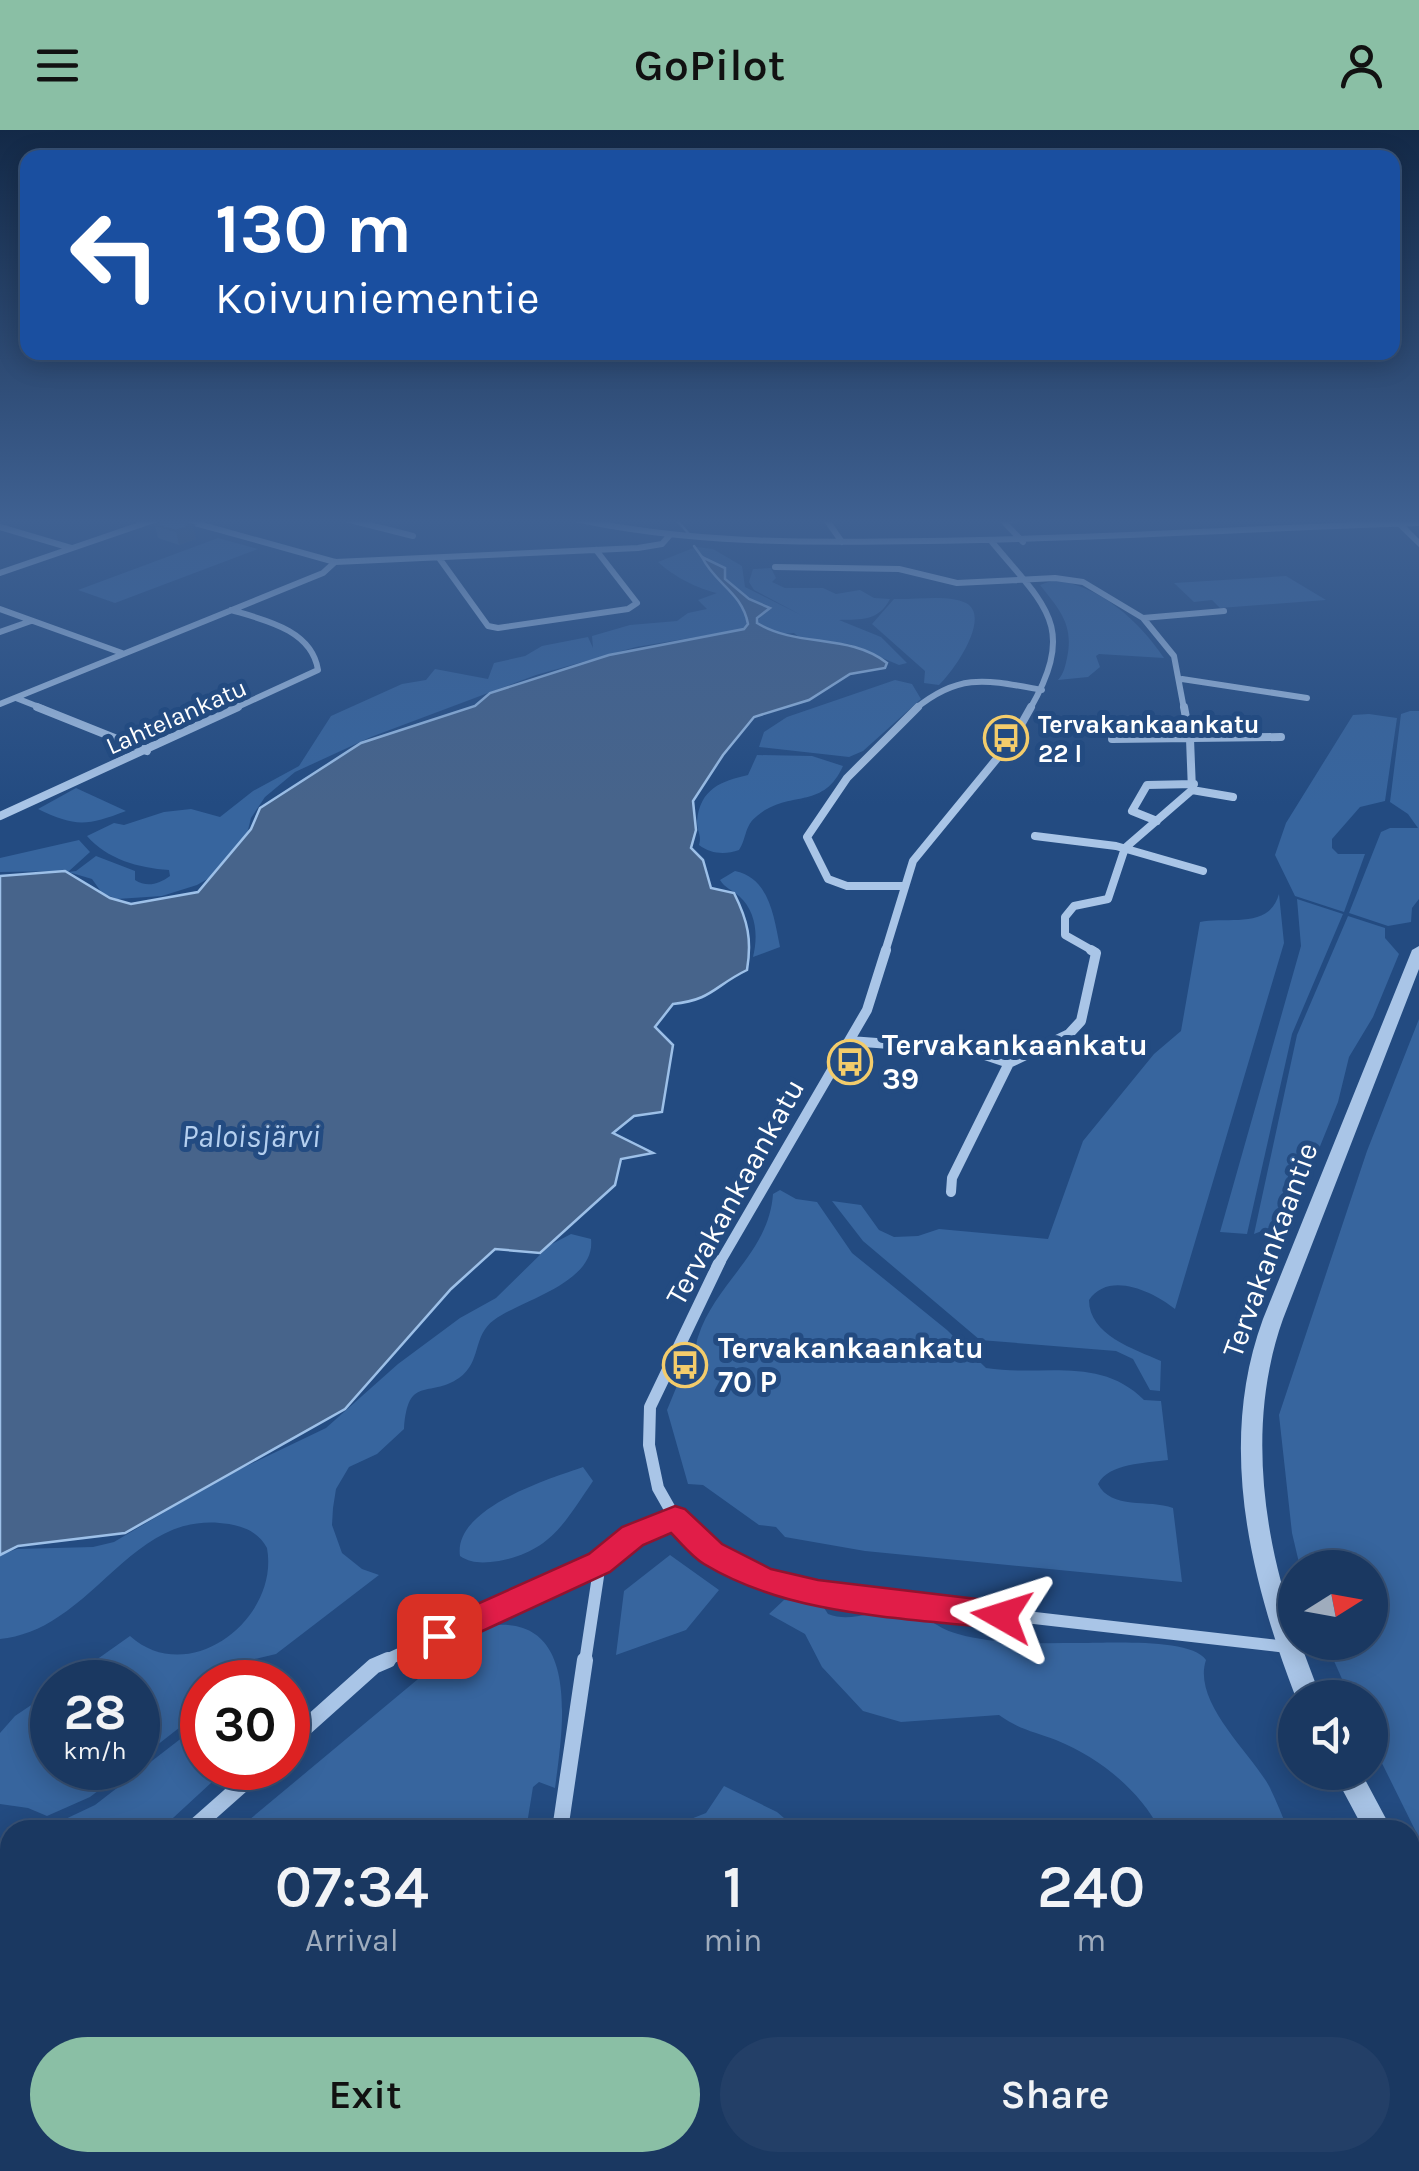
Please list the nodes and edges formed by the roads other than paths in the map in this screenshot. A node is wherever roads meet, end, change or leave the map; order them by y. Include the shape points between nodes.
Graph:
1 (14, 613) edge
2 (224, 613) edge
3 (242, 613) edge
4 (479, 613) edge
5 (594, 613) edge
6 (1046, 613) edge
7 (1135, 613) edge
8 (1198, 613) edge
9 (1143, 618) junction
10 (32, 620) junction
11 (0, 632) edge
12 (123, 654) junction
13 (1182, 679) junction
14 (1042, 690) junction
15 (15, 698) junction
16 (1307, 698) dead end
17 (0, 704) edge
18 (1281, 736) dead end
19 (1190, 739) junction
20 (1112, 740) dead end
21 (148, 751) junction
22 (1193, 787) junction
23 (1232, 797) dead end
24 (0, 816) edge
25 (1157, 820) junction
26 (1035, 836) dead end
27 (1125, 848) junction
28 (1203, 871) dead end
29 (904, 886) junction
30 (1419, 950) edge
31 (850, 1041) junction
32 (1009, 1063) junction
33 (951, 1192) dead end
34 (675, 1518) junction
35 (600, 1563) junction
36 (1278, 1610) edge
37 (1278, 1646) edge
38 (310, 1724) edge
39 (235, 1790) edge
40 (1356, 1790) edge
41 (201, 1820) edge
42 (561, 1820) edge
43 (1372, 1820) edge

1 - 10 street
2 - 12 street
3 - 21 street, Lahtelankatu via 289,628 318,661 318,670
4 - 5 street via 498,628
6 - 14 street, Tervakankaankatu via 1055,630
7 - 9 street
8 - 9 street
9 - 13 street via 1170,650
10 - 11 street
10 - 12 street
12 - 15 street
13 - 16 street
13 - 19 street
14 - 29 street, Tervakankaankatu via 1013,739 922,849
14 - 29 street via 972,681 938,690 847,776 822,810 807,838 828,879 846,886
15 - 17 street
15 - 21 street
18 - 19 street
19 - 20 street
19 - 22 street
21 - 24 street, Lahtelankatu
22 - 23 street
22 - 25 street
22 - 25 street via 1147,785 1132,811
25 - 27 street
26 - 27 street
27 - 28 street
27 - 32 street via 1108,899 1074,904 1062,928 1071,941 1096,953 1081,1020 1069,1034
29 - 31 street, Tervakankaankatu via 878,981
30 - 36 street, Tervakankaantie via 1258,1366 1254,1503
31 - 32 street via 970,1050
31 - 34 street, Tervakankaankatu via 725,1251 650,1407 658,1488
32 - 33 street
34 - 35 street via 632,1536
34 - 37 street via 711,1554 766,1580 818,1593
35 - 38 street via 374,1666
35 - 42 street
39 - 41 street
40 - 43 street

